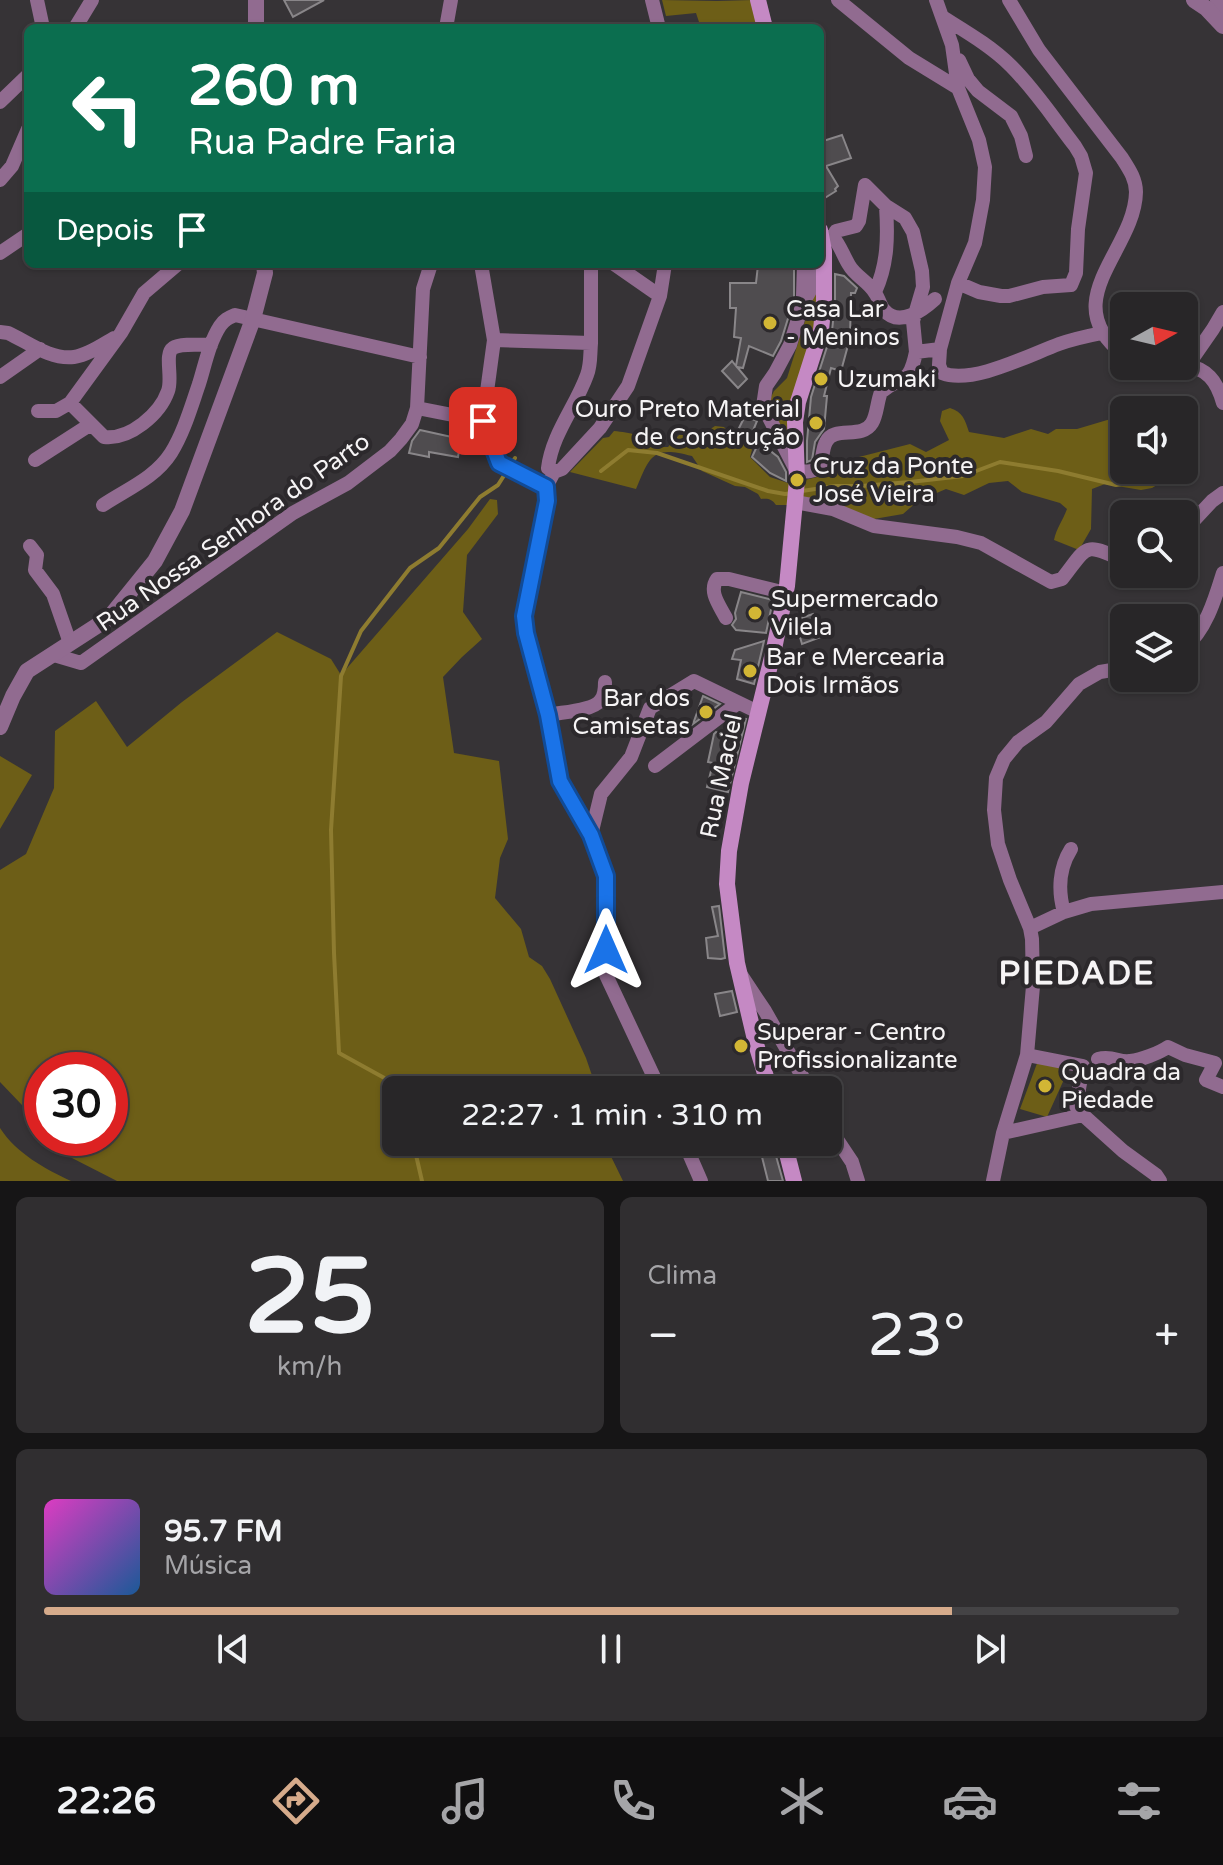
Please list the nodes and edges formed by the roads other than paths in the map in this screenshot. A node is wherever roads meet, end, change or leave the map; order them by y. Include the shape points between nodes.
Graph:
1 (37, 0) edge
2 (92, 0) edge
3 (256, 0) edge
4 (451, 0) edge
5 (652, 0) edge
6 (758, 0) edge
7 (838, 0) edge
8 (936, 0) edge
9 (1009, 0) edge
10 (1194, 0) edge
11 (1217, 0) edge
12 (944, 18) junction
13 (42, 24) edge
14 (78, 24) edge
15 (256, 24) edge
16 (447, 24) edge
17 (658, 24) edge
18 (764, 24) edge
19 (1222, 24) edge
20 (952, 45) junction
21 (24, 79) edge
22 (958, 88) junction
23 (0, 102) edge
24 (24, 138) edge
25 (1026, 156) dead end
26 (0, 180) edge
27 (886, 206) junction
28 (24, 237) edge
29 (824, 244) edge
30 (824, 246) edge
31 (0, 253) edge
32 (173, 268) edge
33 (264, 268) edge
34 (430, 268) edge
35 (482, 268) edge
36 (591, 268) edge
37 (620, 268) edge
38 (664, 268) edge
39 (804, 268) edge
40 (817, 268) edge
41 (823, 268) edge
42 (958, 283) junction
43 (875, 292) junction
44 (660, 296) junction
45 (935, 299) dead end
46 (803, 303) junction
47 (1223, 312) edge
48 (915, 314) junction
49 (253, 319) junction
50 (0, 332) edge
51 (121, 333) junction
52 (1102, 333) junction
53 (494, 340) junction
54 (591, 343) junction
55 (1110, 343) edge
56 (211, 345) junction
57 (40, 349) junction
58 (940, 349) junction
59 (1198, 349) edge
60 (916, 352) junction
61 (420, 357) junction
62 (1198, 369) edge
63 (1, 373) edge
64 (70, 403) junction
65 (1223, 403) edge
66 (417, 408) junction
67 (38, 411) dead end
68 (483, 421) junction
69 (91, 424) junction
70 (35, 460) dead end
71 (554, 472) junction
72 (546, 487) junction
73 (796, 487) junction
74 (1223, 493) edge
75 (103, 505) dead end
76 (1198, 516) edge
77 (30, 546) dead end
78 (1110, 553) edge
79 (1223, 573) edge
80 (786, 593) junction
81 (109, 618) junction
82 (726, 618) dead end
83 (1198, 632) edge
84 (124, 634) junction
85 (70, 643) junction
86 (54, 655) junction
87 (1110, 670) edge
88 (605, 682) dead end
89 (738, 703) junction
90 (758, 712) junction
91 (548, 715) junction
92 (0, 727) edge
93 (655, 766) dead end
94 (591, 835) junction
95 (1071, 849) dead end
96 (1223, 892) edge
97 (1064, 912) junction
98 (1030, 928) junction
99 (739, 971) junction
100 (1027, 1055) junction
101 (1098, 1059) dead end
102 (653, 1076) edge
103 (766, 1076) edge
104 (802, 1076) edge
105 (1223, 1087) edge
106 (1083, 1115) junction
107 (1003, 1133) junction
108 (842, 1147) edge
109 (690, 1156) edge
110 (788, 1156) edge
111 (701, 1181) edge
112 (794, 1181) edge
113 (858, 1181) edge
114 (993, 1181) edge
115 (1160, 1181) edge

1 - 13 street
2 - 14 street
3 - 15 street
4 - 16 street
5 - 17 street
6 - 18 main road
7 - 22 street via 887,41
8 - 12 street
9 - 52 street via 1135,182 1131,217 1096,302
10 - 19 street
11 - 19 street
12 - 20 street
12 - 42 street via 994,51 1030,87 1081,156 1086,173 1071,285 1009,296
20 - 22 street
20 - 25 street via 968,79 1011,116
21 - 23 street
22 - 42 street via 985,167 981,218
24 - 26 street
27 - 29 street via 865,185 856,226 836,231
27 - 43 street via 886,257
27 - 48 street via 905,218 917,246 923,287
28 - 31 street
30 - 43 street via 838,243 850,268
32 - 51 street via 144,293
33 - 49 street
34 - 61 street, Rua Nossa Senhora do Parto via 423,289
35 - 53 street
36 - 54 street
37 - 44 street
38 - 44 street
39 - 46 street
40 - 46 street
41 - 73 main road, Rua Maciel via 821,330 795,422
42 - 58 street
43 - 48 street via 890,315
44 - 71 street via 628,386 600,428
45 - 48 street
46 - 73 street via 790,345 766,386 763,406
47 - 59 street
48 - 60 street
49 - 56 street via 228,318
49 - 61 street
49 - 81 street via 182,511 155,561
50 - 57 street
51 - 57 street via 74,357
51 - 64 street
52 - 55 street
52 - 58 street via 966,375 942,373
53 - 54 street
53 - 68 street
54 - 71 street via 588,374 549,458 548,468
56 - 69 street via 170,350 169,389 151,415 129,432 104,437
56 - 75 street via 171,453 144,480
57 - 63 street
58 - 60 street
60 - 73 street via 907,377 881,392 872,425 830,436 820,467
61 - 66 street, Rua Nossa Senhora do Parto
62 - 65 street via 1212,377
64 - 67 street via 56,411
64 - 69 street
66 - 68 street
66 - 84 street, Rua Nossa Senhora do Parto via 412,424 390,451
68 - 72 street via 499,463
69 - 70 street
71 - 72 street
72 - 91 street via 524,616
73 - 78 street via 874,526 981,543 1051,582 1062,579 1086,550
73 - 80 main road, Rua Maciel
74 - 76 street
77 - 85 street via 37,555 35,570 53,594
79 - 83 street
80 - 82 street via 717,579 715,598
80 - 90 main road, Rua Maciel
81 - 84 street
81 - 85 street
84 - 86 street, Rua Nossa Senhora do Parto via 81,663
85 - 86 street
86 - 92 street via 27,671
87 - 98 street via 1079,684 1046,722 1018,742 999,768 994,792 998,844
88 - 91 street via 599,703
89 - 90 street
89 - 93 street
89 - 94 street via 694,681 650,708 631,757 601,794
90 - 99 main road, Rua Maciel via 729,851 729,911
91 - 94 street via 560,781
94 - 102 street via 606,876 606,975
95 - 97 street via 1062,869
96 - 97 street via 1091,904
97 - 98 street
98 - 100 street via 1033,986
99 - 103 main road, Rua Maciel
99 - 104 street
100 - 106 street via 1083,1066 1076,1106
100 - 107 street
101 - 105 street via 1128,1062 1168,1047 1215,1063 1206,1080
106 - 107 street
106 - 115 street
107 - 114 street
108 - 113 street
109 - 111 street
110 - 112 main road

